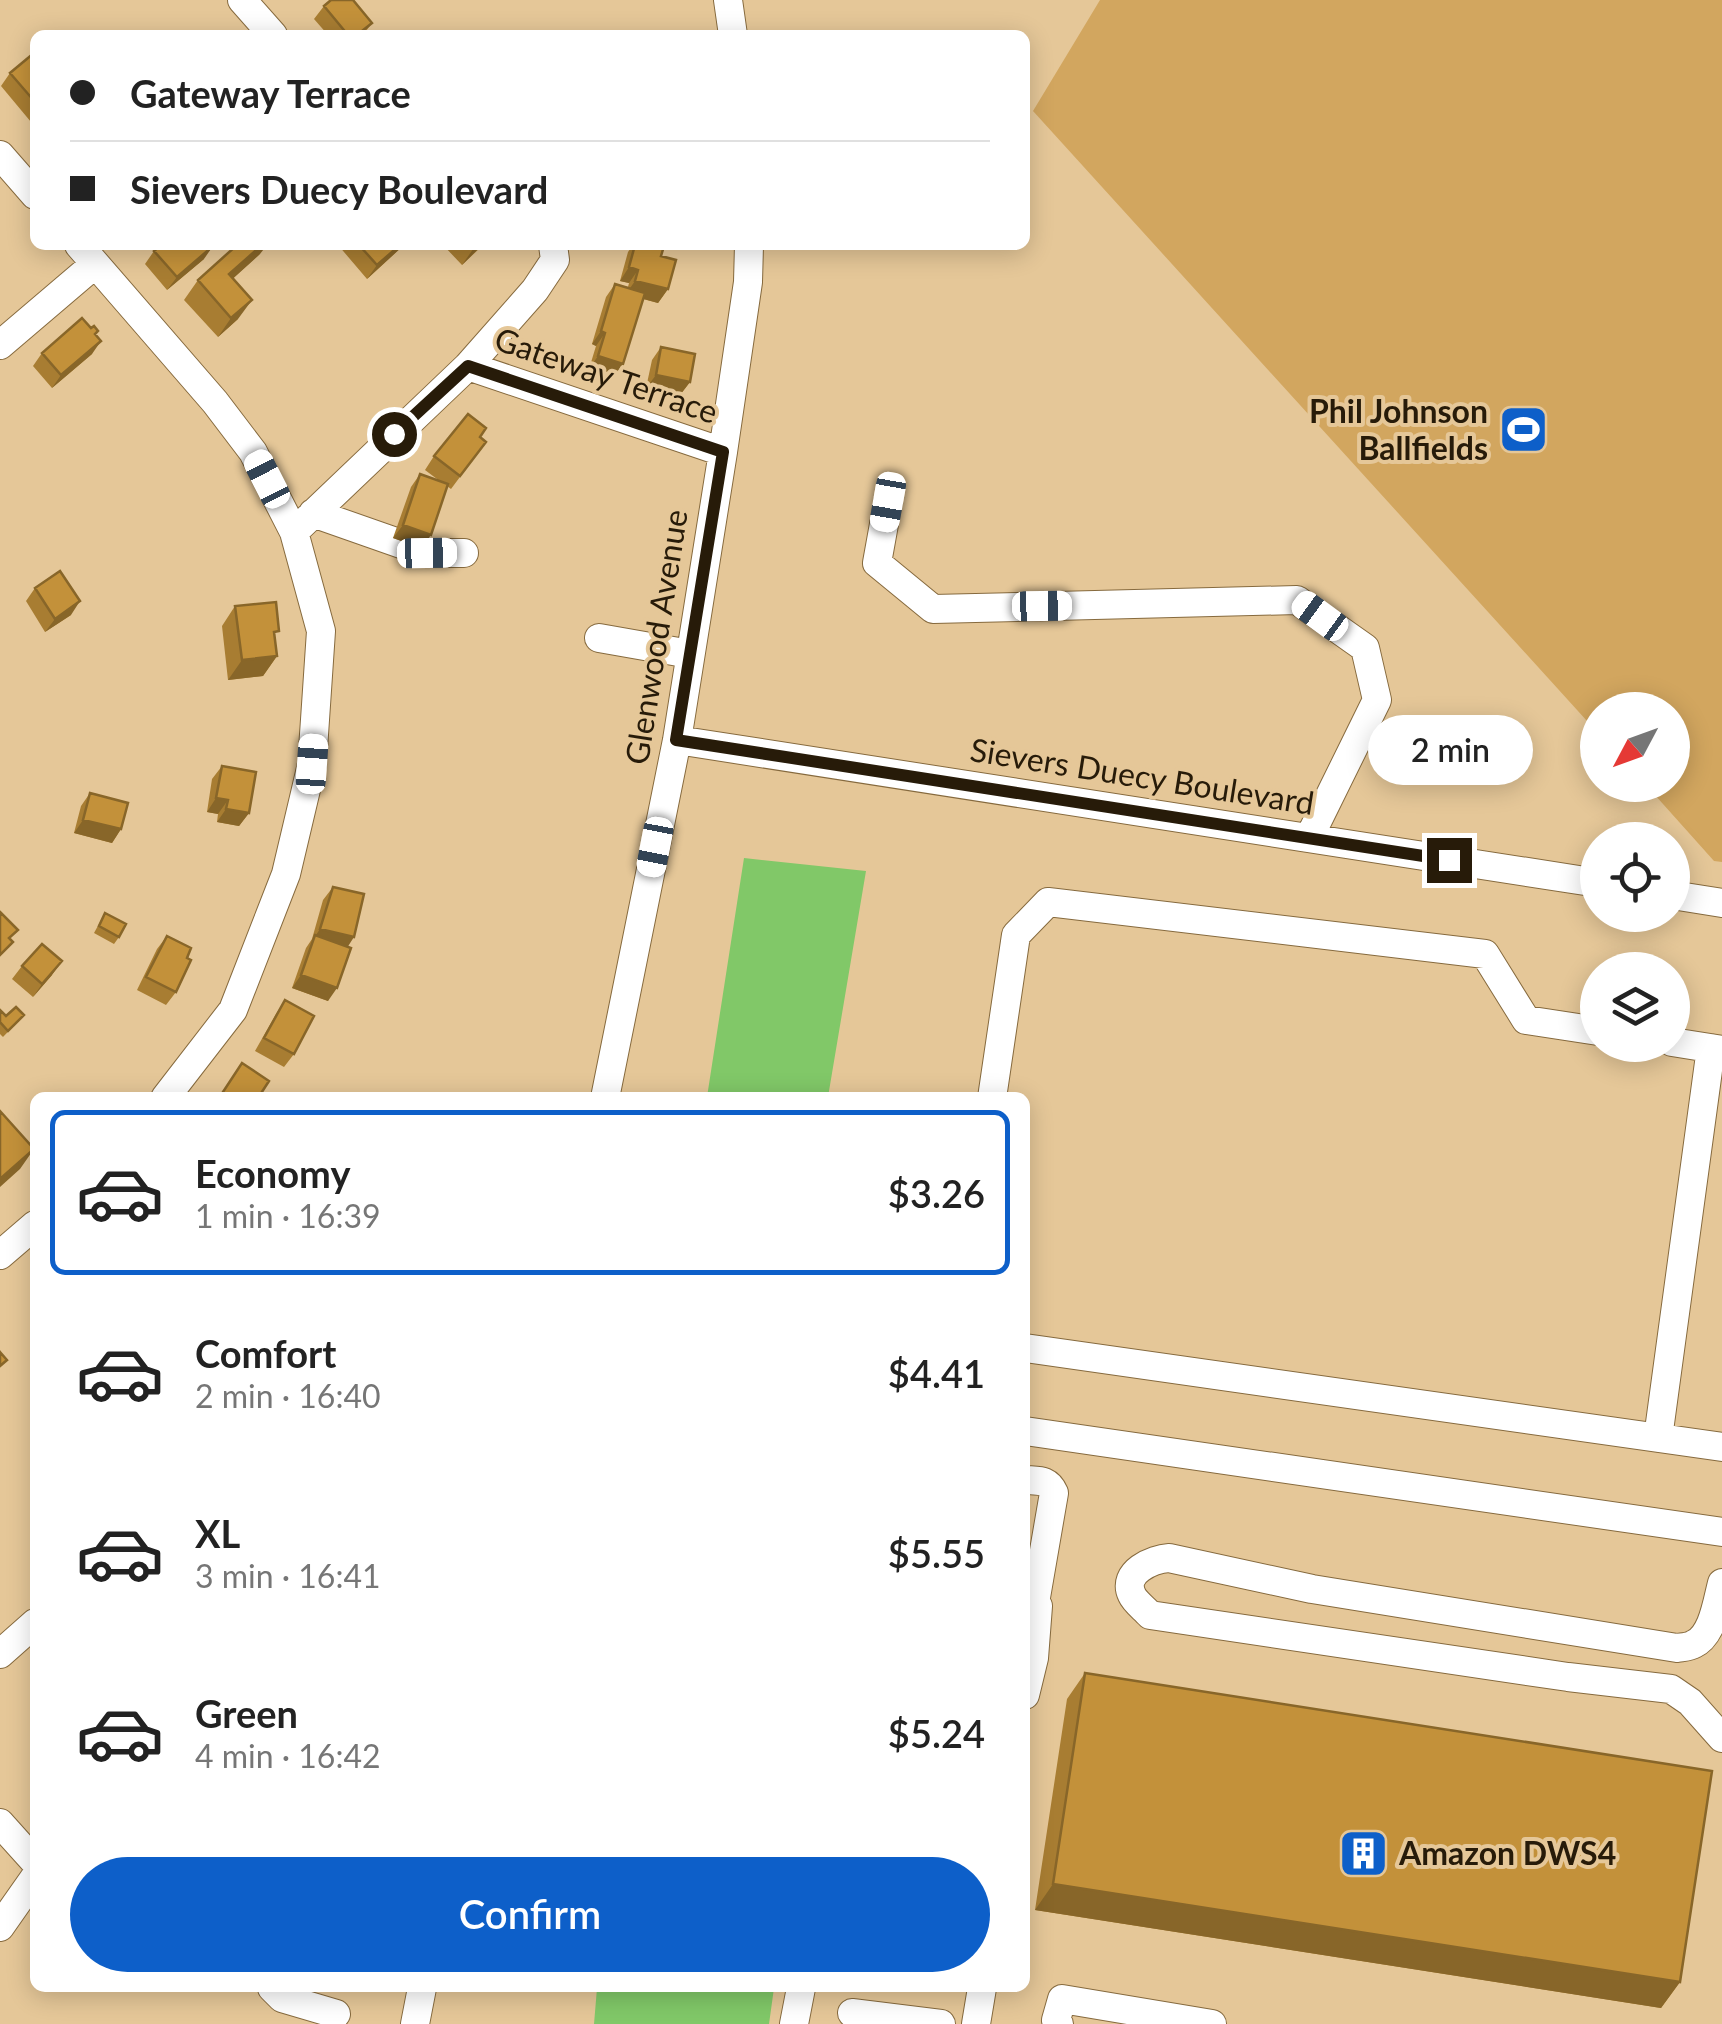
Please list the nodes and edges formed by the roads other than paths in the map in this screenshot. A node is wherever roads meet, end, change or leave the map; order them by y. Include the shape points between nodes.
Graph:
1 (242, 0) edge
2 (728, 0) edge
3 (269, 30) edge
4 (732, 30) edge
5 (0, 155) edge
6 (30, 189) edge
7 (554, 250) edge
8 (749, 250) edge
9 (87, 254) edge
10 (0, 345) edge
11 (468, 366) junction
12 (723, 452) junction
13 (888, 502) dead end
14 (304, 522) junction
15 (464, 553) dead end
16 (599, 638) dead end
17 (690, 654) junction
18 (676, 740) junction
19 (1309, 838) junction
20 (1580, 880) edge
21 (1690, 898) edge
22 (1722, 902) edge
23 (1580, 1028) edge
24 (1690, 1045) edge
25 (1717, 1049) edge
26 (170, 1092) edge
27 (606, 1092) edge
28 (993, 1092) edge
29 (30, 1229) edge
30 (0, 1255) edge
31 (1030, 1349) edge
32 (1030, 1432) edge
33 (1658, 1438) junction
34 (1722, 1447) edge
35 (1030, 1480) edge
36 (1722, 1532) edge
37 (1036, 1538) edge
38 (1722, 1583) edge
39 (1030, 1602) edge
40 (30, 1627) edge
41 (0, 1654) edge
42 (1030, 1656) edge
43 (1722, 1738) edge
44 (0, 1823) edge
45 (30, 1856) edge
46 (30, 1884) edge
47 (0, 1928) edge
48 (276, 1992) edge
49 (421, 1992) edge
50 (799, 1992) edge
51 (981, 1992) edge
52 (853, 2008) edge
53 (336, 2014) dead end
54 (415, 2024) edge
55 (794, 2024) edge
56 (941, 2024) edge
57 (976, 2024) edge
58 (1059, 2024) edge
59 (1212, 2024) edge

1 - 3 street
2 - 4 street
5 - 6 street
7 - 11 street via 555,260 535,290
8 - 12 street, Glenwood Avenue
9 - 10 street
9 - 14 street via 215,402
11 - 12 street, Gateway Terrace
11 - 14 street, Gateway Terrace
12 - 17 street, Glenwood Avenue
13 - 19 street via 877,563 933,609 1297,600 1366,648 1377,700
14 - 15 street via 427,553
14 - 26 street via 321,631 312,764 286,874 232,1010
16 - 17 street
17 - 18 street, Glenwood Avenue
18 - 19 street, Sievers Duecy Boulevard
18 - 27 street, Glenwood Avenue
19 - 20 street, Sievers Duecy Boulevard
21 - 22 street
23 - 28 street via 1526,1020 1485,954 1048,902 1016,935
24 - 25 street
25 - 33 street
29 - 30 street
31 - 33 street
32 - 36 street
33 - 34 street
35 - 37 street via 1046,1481 1054,1493
37 - 39 street
38 - 43 street via 1705,1634 1677,1648 1312,1589 1170,1558 1141,1568 1130,1588 1150,1614 1671,1689
39 - 42 street via 1038,1606
40 - 41 street
44 - 45 street
46 - 47 street
48 - 53 street
49 - 54 street
50 - 55 street
51 - 57 street
52 - 56 street
58 - 59 street via 1062,1999

